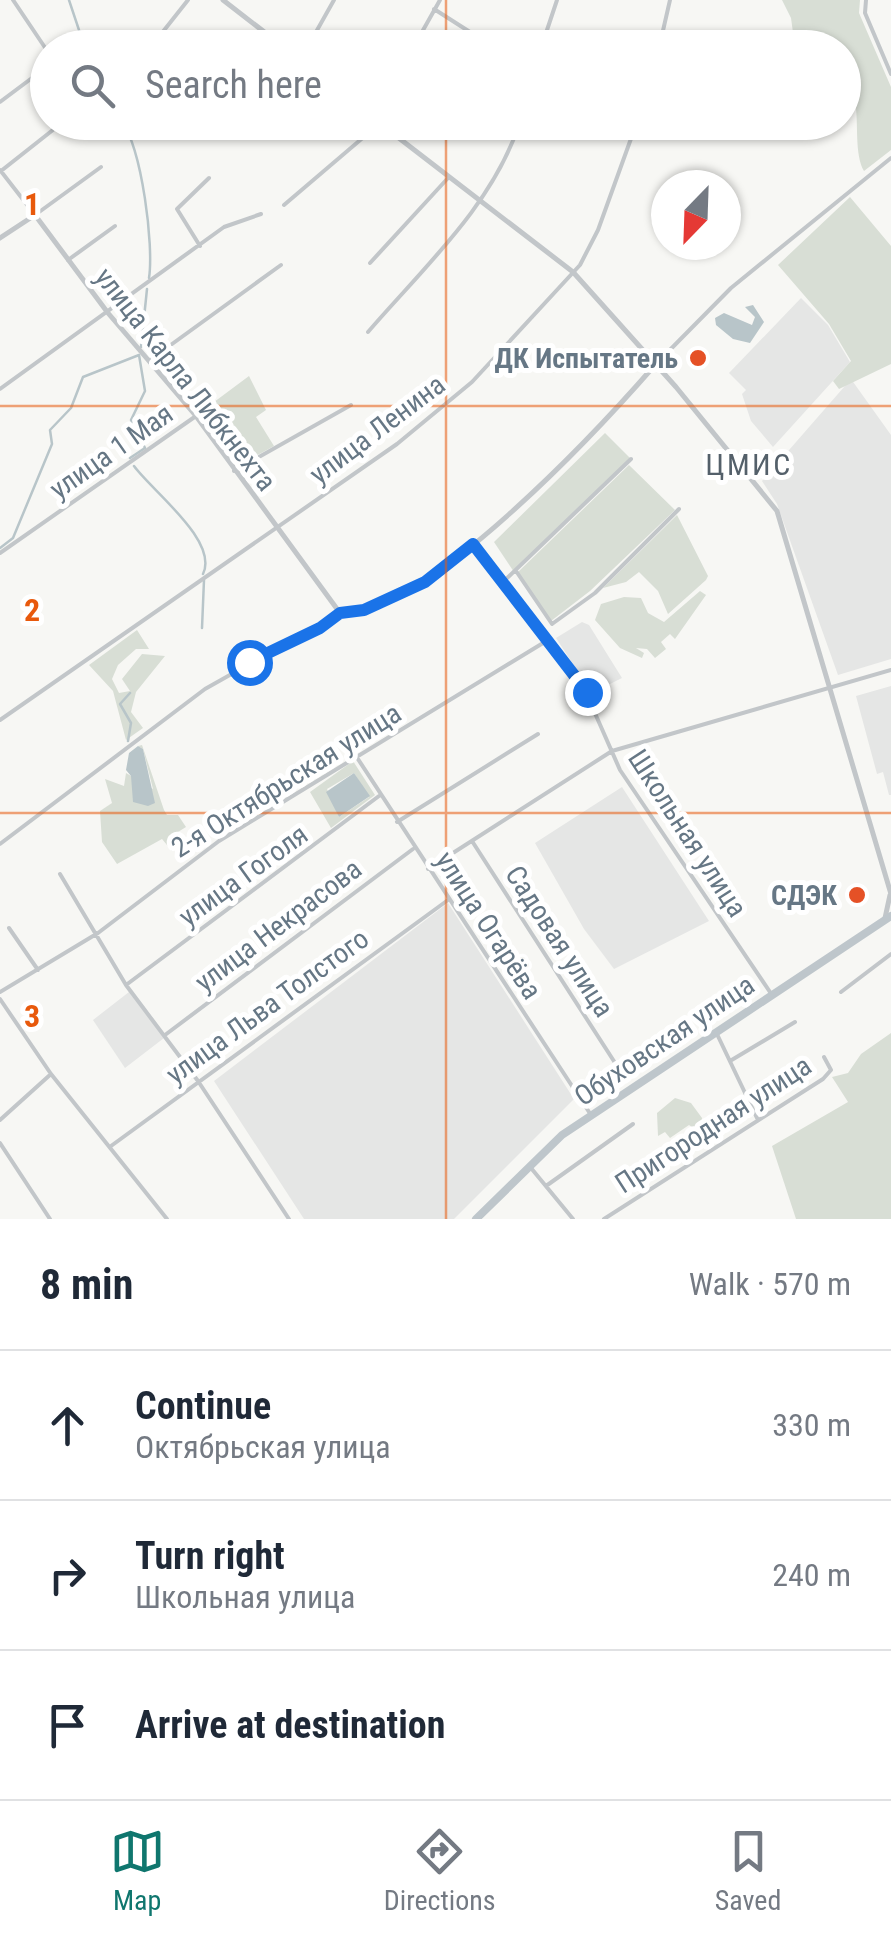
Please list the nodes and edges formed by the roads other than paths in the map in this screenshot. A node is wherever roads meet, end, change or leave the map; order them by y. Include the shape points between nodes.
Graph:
1 (13, 0) edge
2 (188, 0) edge
3 (224, 0) edge
4 (334, 0) edge
5 (440, 0) edge
6 (557, 0) edge
7 (670, 0) edge
8 (866, 0) edge
9 (434, 10) junction
10 (33, 30) edge
11 (164, 30) edge
12 (262, 30) edge
13 (318, 30) edge
14 (423, 30) edge
15 (466, 30) edge
16 (547, 30) edge
17 (664, 30) edge
18 (891, 74) edge
19 (30, 79) edge
20 (0, 86) edge
21 (7, 96) junction
22 (0, 102) edge
23 (39, 140) edge
24 (359, 140) edge
25 (400, 140) edge
26 (513, 140) edge
27 (630, 140) edge
28 (891, 158) edge
29 (101, 167) dead end
30 (0, 170) edge
31 (209, 178) dead end
32 (448, 178) junction
33 (479, 202) junction
34 (284, 205) dead end
35 (34, 214) junction
36 (261, 214) dead end
37 (115, 226) dead end
38 (0, 238) edge
39 (200, 246) junction
40 (68, 260) junction
41 (370, 263) dead end
42 (281, 265) dead end
43 (573, 272) junction
44 (108, 313) junction
45 (368, 332) dead end
46 (150, 360) junction
47 (655, 365) junction
48 (0, 389) edge
49 (352, 405) dead end
50 (196, 416) junction
51 (631, 459) dead end
52 (234, 471) junction
53 (679, 510) dead end
54 (276, 527) junction
55 (473, 544) junction
56 (0, 553) edge
57 (516, 571) junction
58 (503, 582) junction
59 (340, 613) junction
60 (548, 640) junction
61 (891, 670) edge
62 (831, 686) junction
63 (0, 720) edge
64 (538, 734) dead end
65 (612, 751) junction
66 (356, 756) junction
67 (381, 795) junction
68 (397, 822) junction
69 (472, 841) junction
70 (0, 844) edge
71 (414, 848) junction
72 (428, 868) junction
73 (60, 874) dead end
74 (891, 893) edge
75 (448, 900) junction
76 (888, 920) edge
77 (9, 928) dead end
78 (98, 933) junction
79 (891, 954) edge
80 (38, 970) junction
81 (126, 985) junction
82 (840, 992) dead end
83 (772, 994) junction
84 (0, 996) edge
85 (795, 1022) dead end
86 (716, 1031) junction
87 (165, 1035) junction
88 (824, 1057) dead end
89 (730, 1060) junction
90 (51, 1074) junction
91 (198, 1081) junction
92 (581, 1099) junction
93 (591, 1115) junction
94 (757, 1118) junction
95 (0, 1120) edge
96 (633, 1124) dead end
97 (0, 1143) edge
98 (110, 1146) junction
99 (528, 1165) junction
100 (546, 1186) junction
101 (50, 1219) edge
102 (167, 1219) edge
103 (289, 1219) edge
104 (476, 1219) edge
105 (573, 1219) edge
106 (604, 1219) edge

1 - 10 street
2 - 11 street
3 - 12 street
4 - 13 street
5 - 9 street
6 - 16 street
7 - 17 street
8 - 18 street
9 - 14 street
9 - 15 street
19 - 21 street
20 - 21 street
21 - 22 street
23 - 30 street
24 - 34 street
25 - 32 street
26 - 33 street
27 - 43 street, улица Ленина via 598,230
28 - 47 street via 731,288
29 - 35 street
30 - 35 street, улица Карла Либкнехта
31 - 39 street via 177,209
32 - 33 street
32 - 41 street
33 - 43 street
33 - 45 street
35 - 38 street
35 - 40 street, улица Карла Либкнехта
36 - 39 street via 233,222
37 - 40 street
39 - 44 street
40 - 44 street, улица Карла Либкнехта
42 - 46 street
43 - 47 street
43 - 54 street, улица Ленина via 454,398
44 - 46 street, улица Карла Либкнехта
44 - 48 street
46 - 50 street, улица Карла Либкнехта
47 - 55 street
47 - 62 street via 777,511
49 - 52 street
50 - 52 street, улица Карла Либкнехта
50 - 56 street, улица 1 Мая
51 - 57 street
52 - 54 street, улица Карла Либкнехта
53 - 57 street via 552,624
54 - 59 street, улица Карла Либкнехта
54 - 63 street, улица Ленина
55 - 58 street, Школьная улица
55 - 59 street via 425,582 364,610
57 - 58 street
58 - 60 street, Школьная улица
59 - 70 street via 205,689
60 - 65 street, Школьная улица via 589,695
60 - 66 street, 2-я Октябрьская улица
61 - 62 street
62 - 65 street
62 - 74 street
64 - 68 street
65 - 69 street
65 - 83 street, Школьная улица
66 - 67 street, улица Огарёва
66 - 78 street, 2-я Октябрьская улица via 220,841
67 - 68 street, улица Огарёва
67 - 81 street, улица Гоголя
68 - 71 street, улица Огарёва
69 - 72 street
69 - 92 street, Садовая улица via 619,1069 618,1077
71 - 72 street, улица Огарёва
71 - 87 street, улица Некрасова
72 - 75 street, улица Огарёва
73 - 78 street
74 - 76 street
75 - 91 street, улица Льва Толстого
75 - 92 street, улица Огарёва
76 - 83 main road, Обуховская улица
77 - 80 street
78 - 80 street, 2-я Октябрьская улица
78 - 81 street
79 - 82 street
80 - 84 street, 2-я Октябрьская улица
81 - 87 street
83 - 86 main road, Обуховская улица
84 - 90 street
85 - 89 street
86 - 89 street
86 - 93 main road, Обуховская улица
87 - 91 street
88 - 94 street, Пригородная улица via 828,1076
89 - 94 street
90 - 95 street
90 - 98 street
91 - 98 street, улица Льва Толстого
91 - 103 street
92 - 93 street, улица Огарёва
93 - 99 main road, Обуховская улица
94 - 106 street, Пригородная улица
96 - 100 street
97 - 101 street
98 - 102 street
99 - 100 street
99 - 104 main road, Обуховская улица
100 - 105 street

